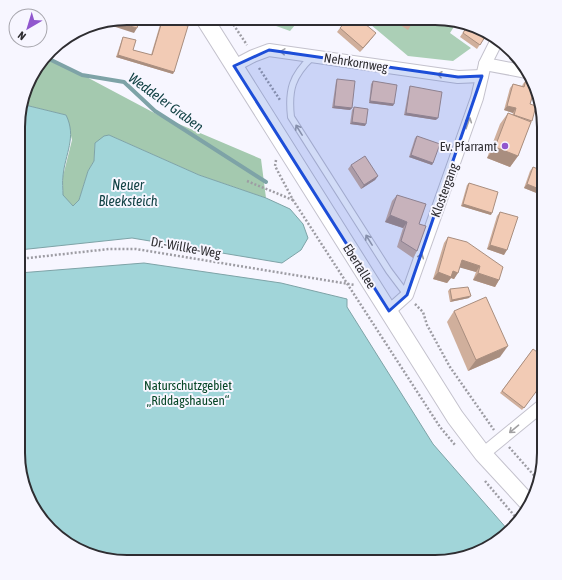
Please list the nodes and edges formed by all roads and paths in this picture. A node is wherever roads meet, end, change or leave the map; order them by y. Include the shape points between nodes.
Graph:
1 (208, 25) edge
2 (495, 45) edge
3 (313, 56) junction
4 (485, 64) junction
5 (234, 66) junction
6 (520, 71) edge
7 (482, 76) junction
8 (276, 156) dead end
9 (247, 181) dead end
10 (25, 258) edge
11 (349, 284) dead end
12 (407, 295) junction
13 (389, 311) junction
14 (537, 410) edge
15 (501, 439) junction
16 (483, 454) junction
17 (534, 476) edge
18 (525, 500) edge

1 - 5 main road, Ebertallee
2 - 4 street, Klostergang
3 -> 5 street, Nehrkornweg via 269,50
7 -> 3 street, Nehrkornweg via 458,77
12 -> 3 lane via 389,272 291,117 291,86 300,68
4 - 6 street
4 - 7 street, Klostergang
5 - 13 main road, Ebertallee
12 -> 7 street, Klostergang via 477,98
8 - 9 path via 275,166 293,200
10 - 11 path, Dr.-Willke-Weg via 109,249 136,249
12 - 13 street, Klostergang
12 - 15 path via 423,312 427,325 450,367
13 - 16 main road, Ebertallee via 455,417
14 -> 15 street
15 - 16 street
15 - 17 path
16 - 18 main road, Ebertallee

